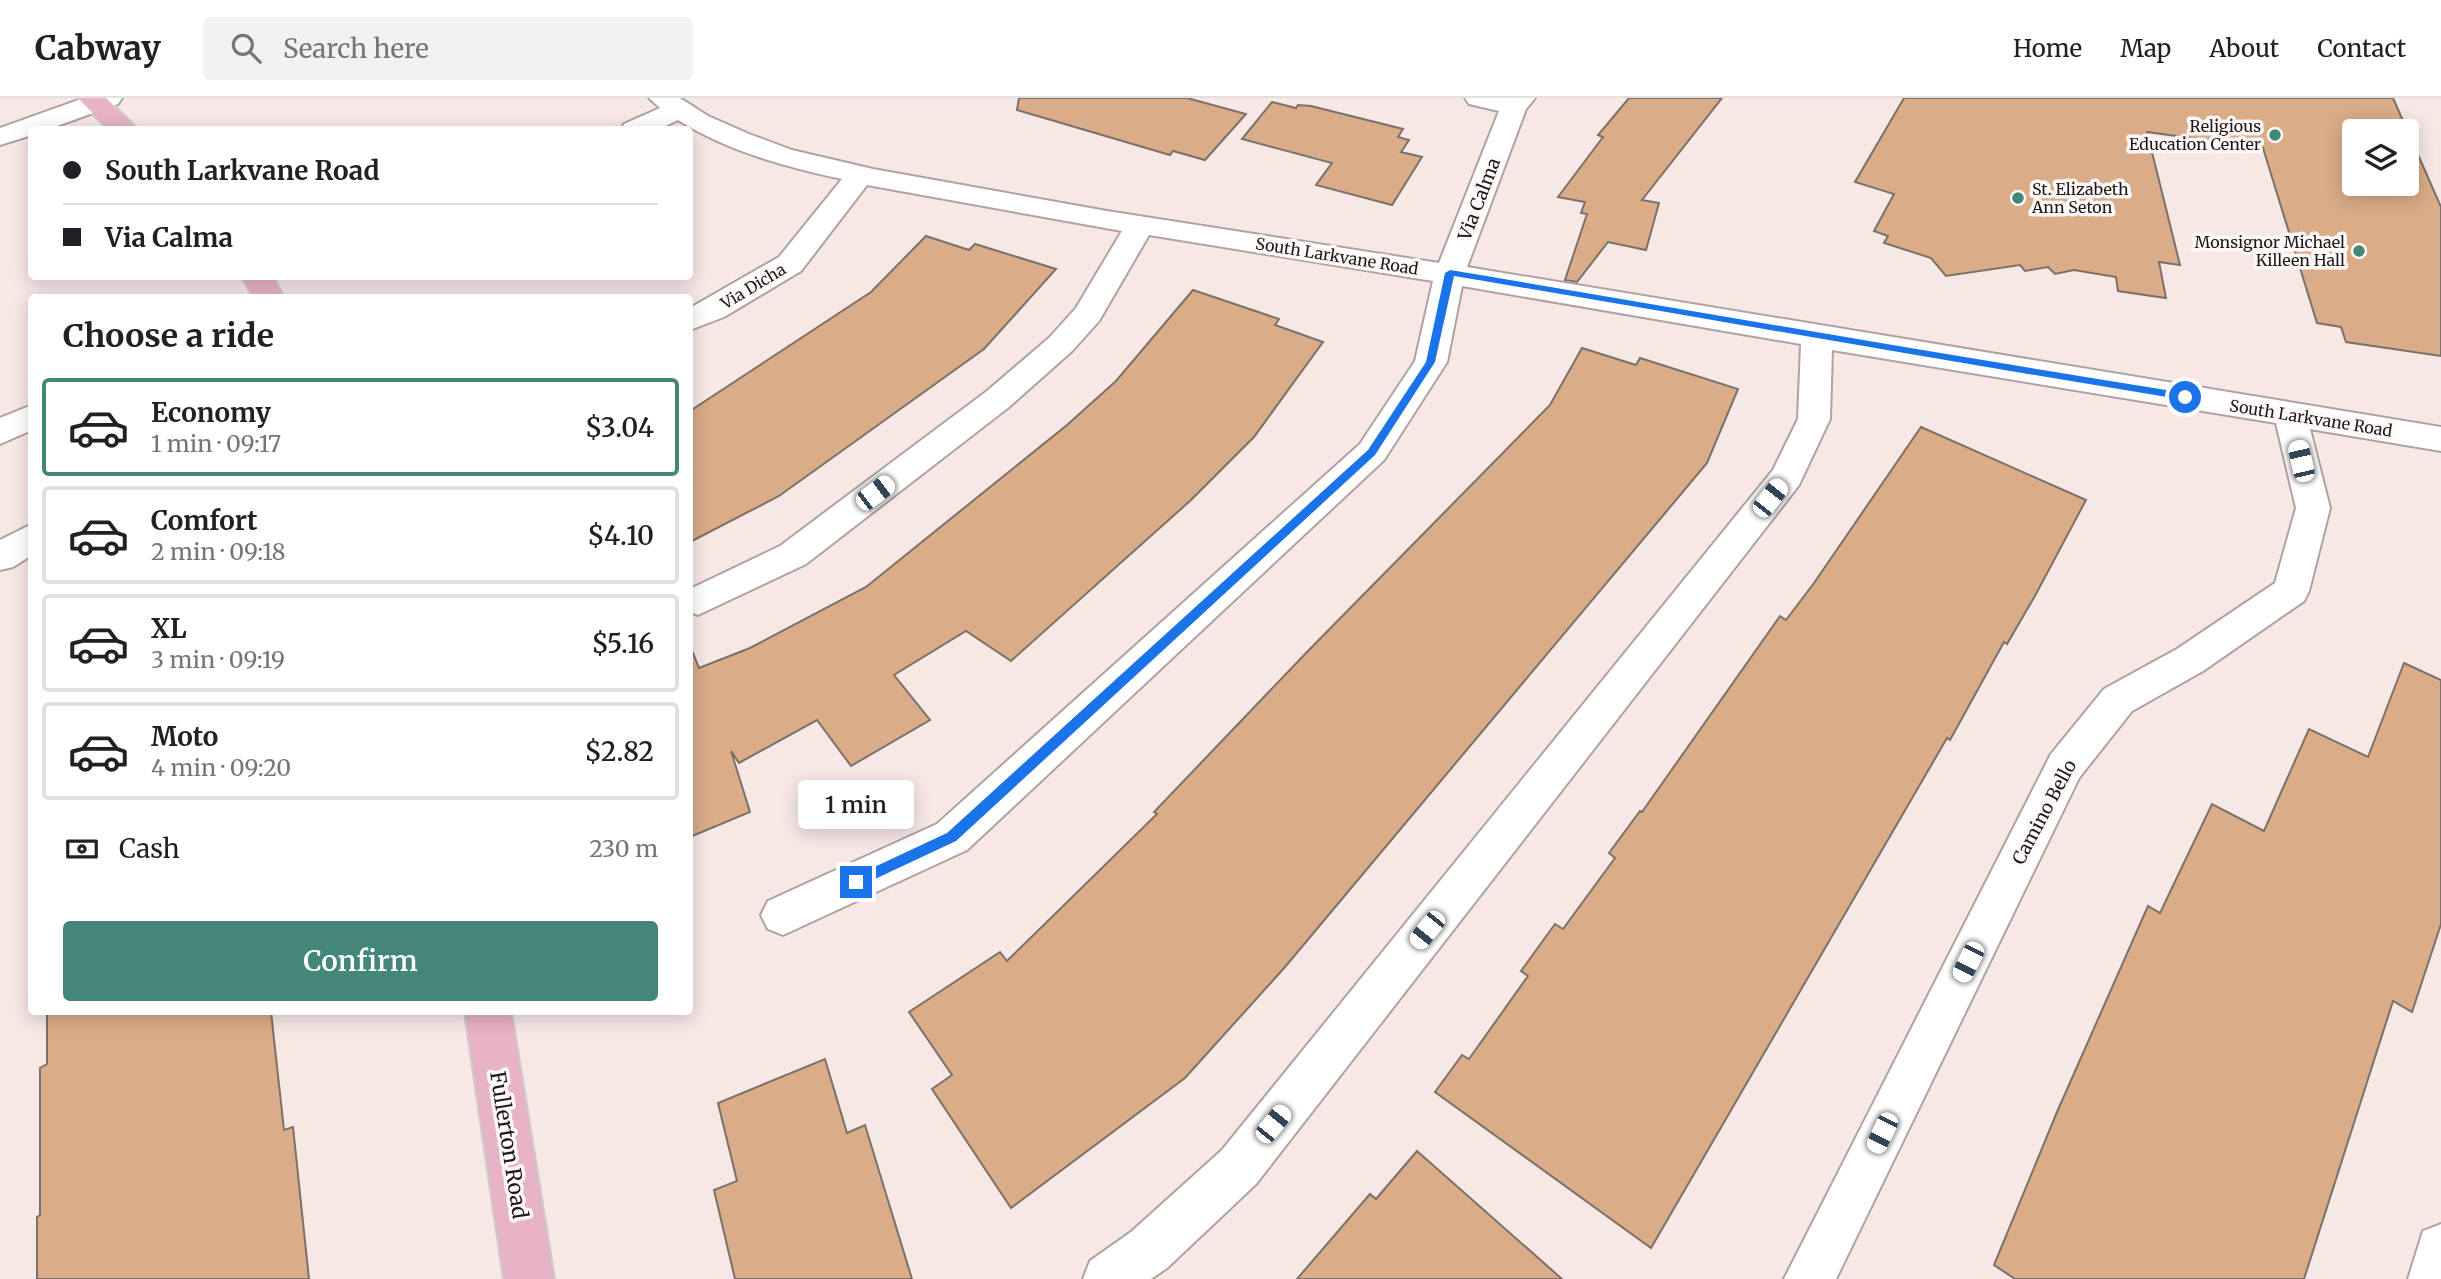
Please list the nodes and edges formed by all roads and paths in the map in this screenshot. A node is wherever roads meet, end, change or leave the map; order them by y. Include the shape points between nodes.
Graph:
1 (1478, 98) edge
2 (99, 100) edge
3 (1518, 103) edge
4 (670, 104) edge
5 (29, 126) edge
6 (122, 126) edge
7 (640, 126) edge
8 (28, 127) edge
9 (0, 137) edge
10 (861, 174) junction
11 (1139, 226) junction
12 (1450, 273) junction
13 (693, 319) edge
14 (1817, 337) junction
15 (2290, 414) junction
16 (28, 418) edge
17 (0, 432) edge
18 (2441, 439) edge
19 (28, 540) edge
20 (0, 557) edge
21 (698, 601) dead end
22 (783, 915) dead end
23 (488, 1015) edge
24 (2441, 1249) edge
25 (529, 1279) edge
26 (1108, 1279) edge
27 (1809, 1279) edge
28 (2433, 1279) edge

1 - 3 street
2 - 5 street
2 - 6 main road
3 - 12 street, Via Calma
4 - 7 street
4 - 10 street, South Larkvane Road via 757,149
8 - 9 street
10 - 11 street, South Larkvane Road
10 - 13 street, Via Dicha via 790,264
11 - 12 street, South Larkvane Road
11 - 21 street via 1088,314 998,399 793,555
12 - 14 street, South Larkvane Road
12 - 22 street, Via Calma via 1431,362 1371,452 952,837
14 - 15 street, South Larkvane Road
14 - 26 street via 1814,419 1787,476 1239,1167 1149,1250
15 - 18 street, South Larkvane Road
15 - 27 street, Camino Bello via 2313,508 2291,591 2190,660 2118,700 2065,766
16 - 17 street
19 - 20 street
23 - 25 main road, Fullerton Road
24 - 28 street

